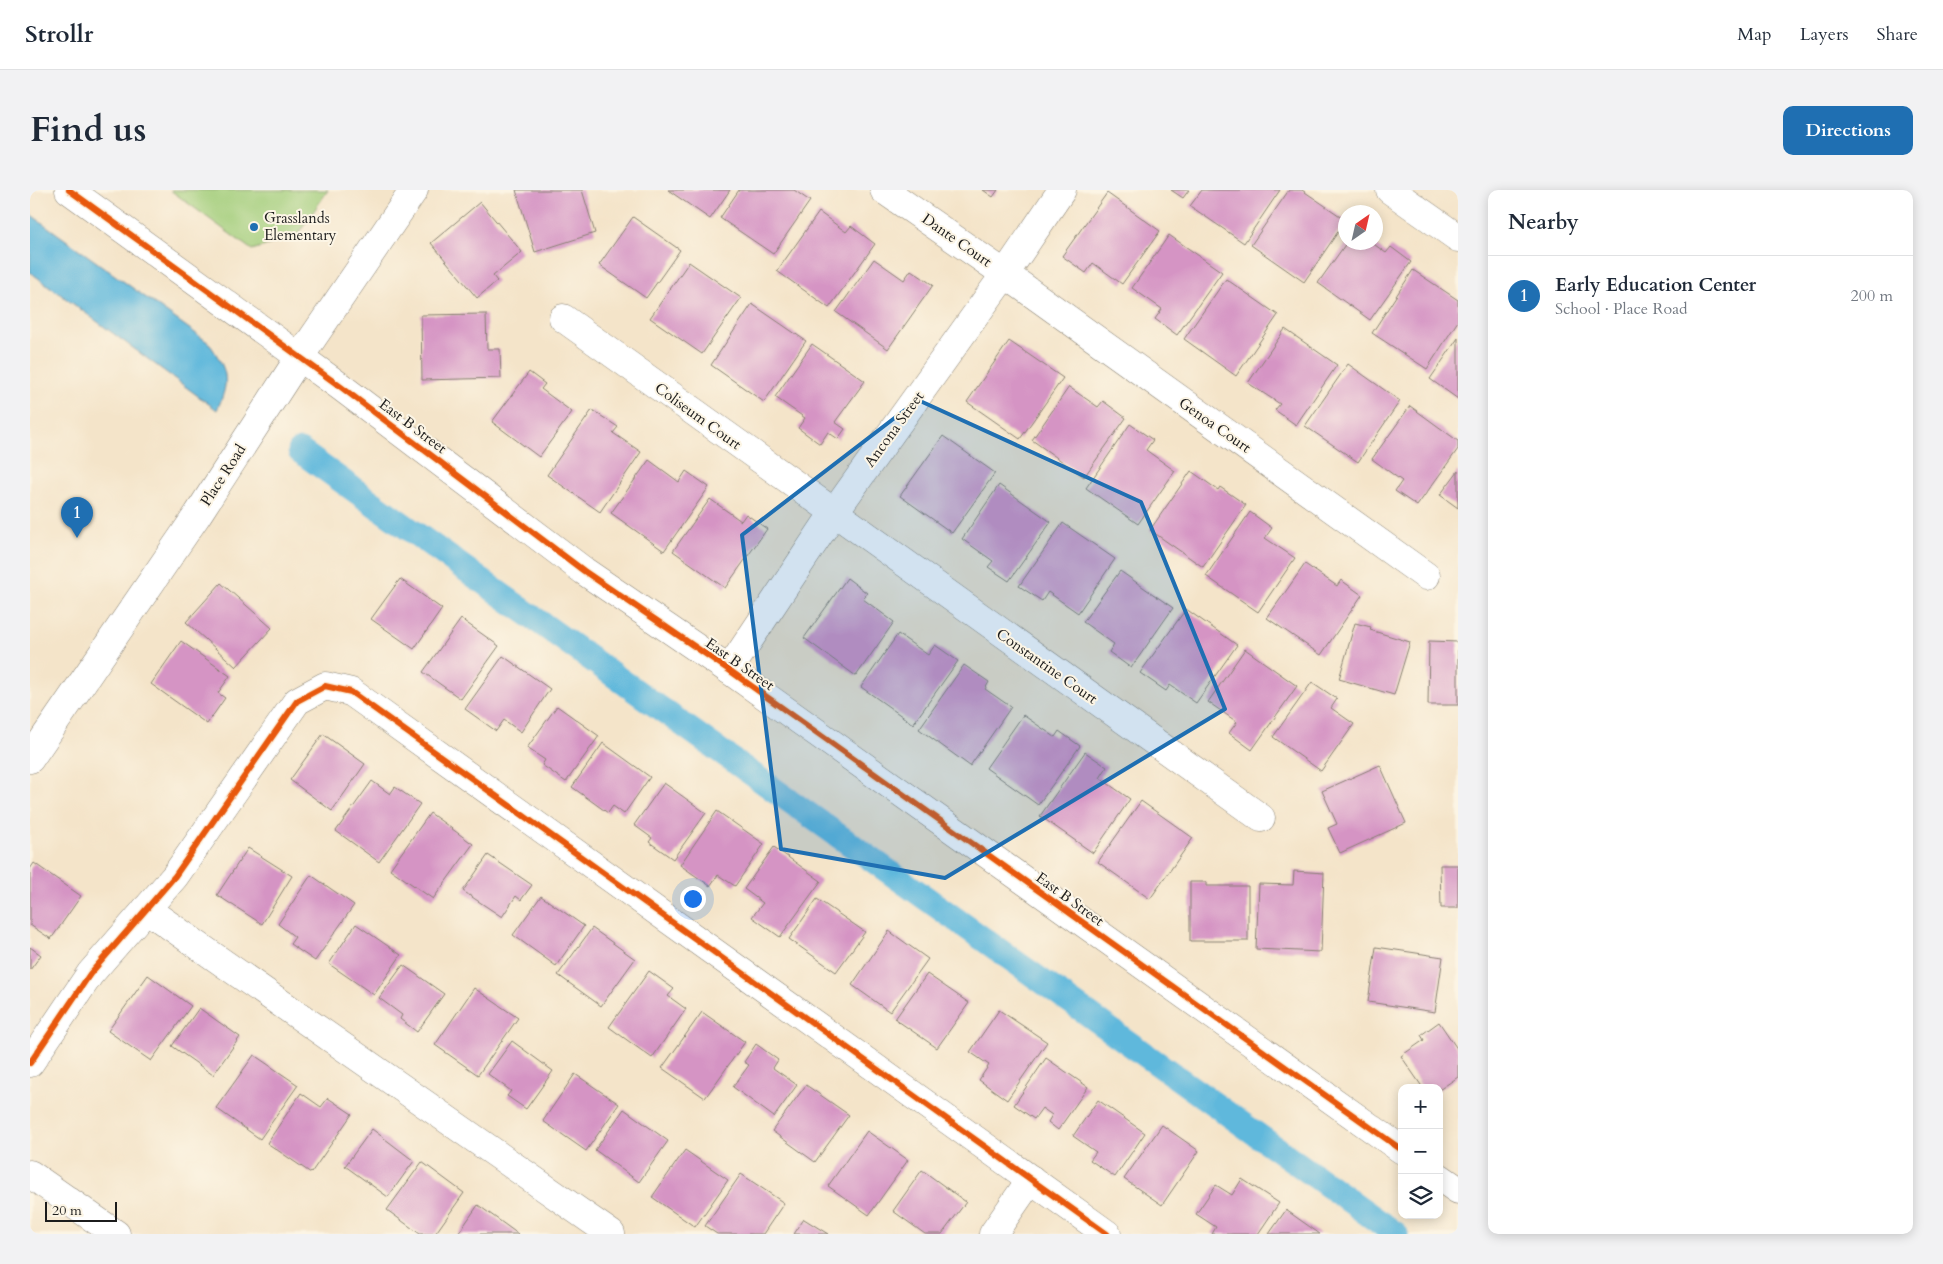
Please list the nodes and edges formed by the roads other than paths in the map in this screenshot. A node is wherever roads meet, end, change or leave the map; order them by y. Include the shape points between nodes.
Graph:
1 (69, 190) edge
2 (414, 190) edge
3 (884, 190) edge
4 (1062, 190) edge
5 (1390, 190) edge
6 (1458, 238) edge
7 (1005, 274) junction
8 (563, 318) dead end
9 (299, 358) junction
10 (833, 514) junction
11 (1426, 576) dead end
12 (729, 670) junction
13 (30, 759) edge
14 (1261, 818) dead end
15 (146, 909) junction
16 (30, 1063) edge
17 (1398, 1147) edge
18 (30, 1174) edge
19 (1031, 1179) junction
20 (1443, 1180) edge
21 (1458, 1190) edge
22 (116, 1234) edge
23 (611, 1234) edge
24 (993, 1234) edge
25 (1107, 1234) edge

1 - 9 street, East B Street
2 - 9 street, Place Road
3 - 7 street, Dante Court
4 - 7 street, Ancona Street
5 - 6 street
7 - 10 street, Ancona Street
7 - 11 street, Genoa Court
8 - 10 street, Coliseum Court
9 - 12 street, East B Street via 584,571
9 - 13 street, Place Road via 198,514
10 - 12 street, Ancona Street
10 - 14 street, Constantine Court
12 - 17 street, East B Street
15 - 16 street via 90,974
15 - 19 street via 175,876 298,701 325,686 351,692
15 - 23 street
18 - 22 street
19 - 24 street
19 - 25 street
20 - 21 street

